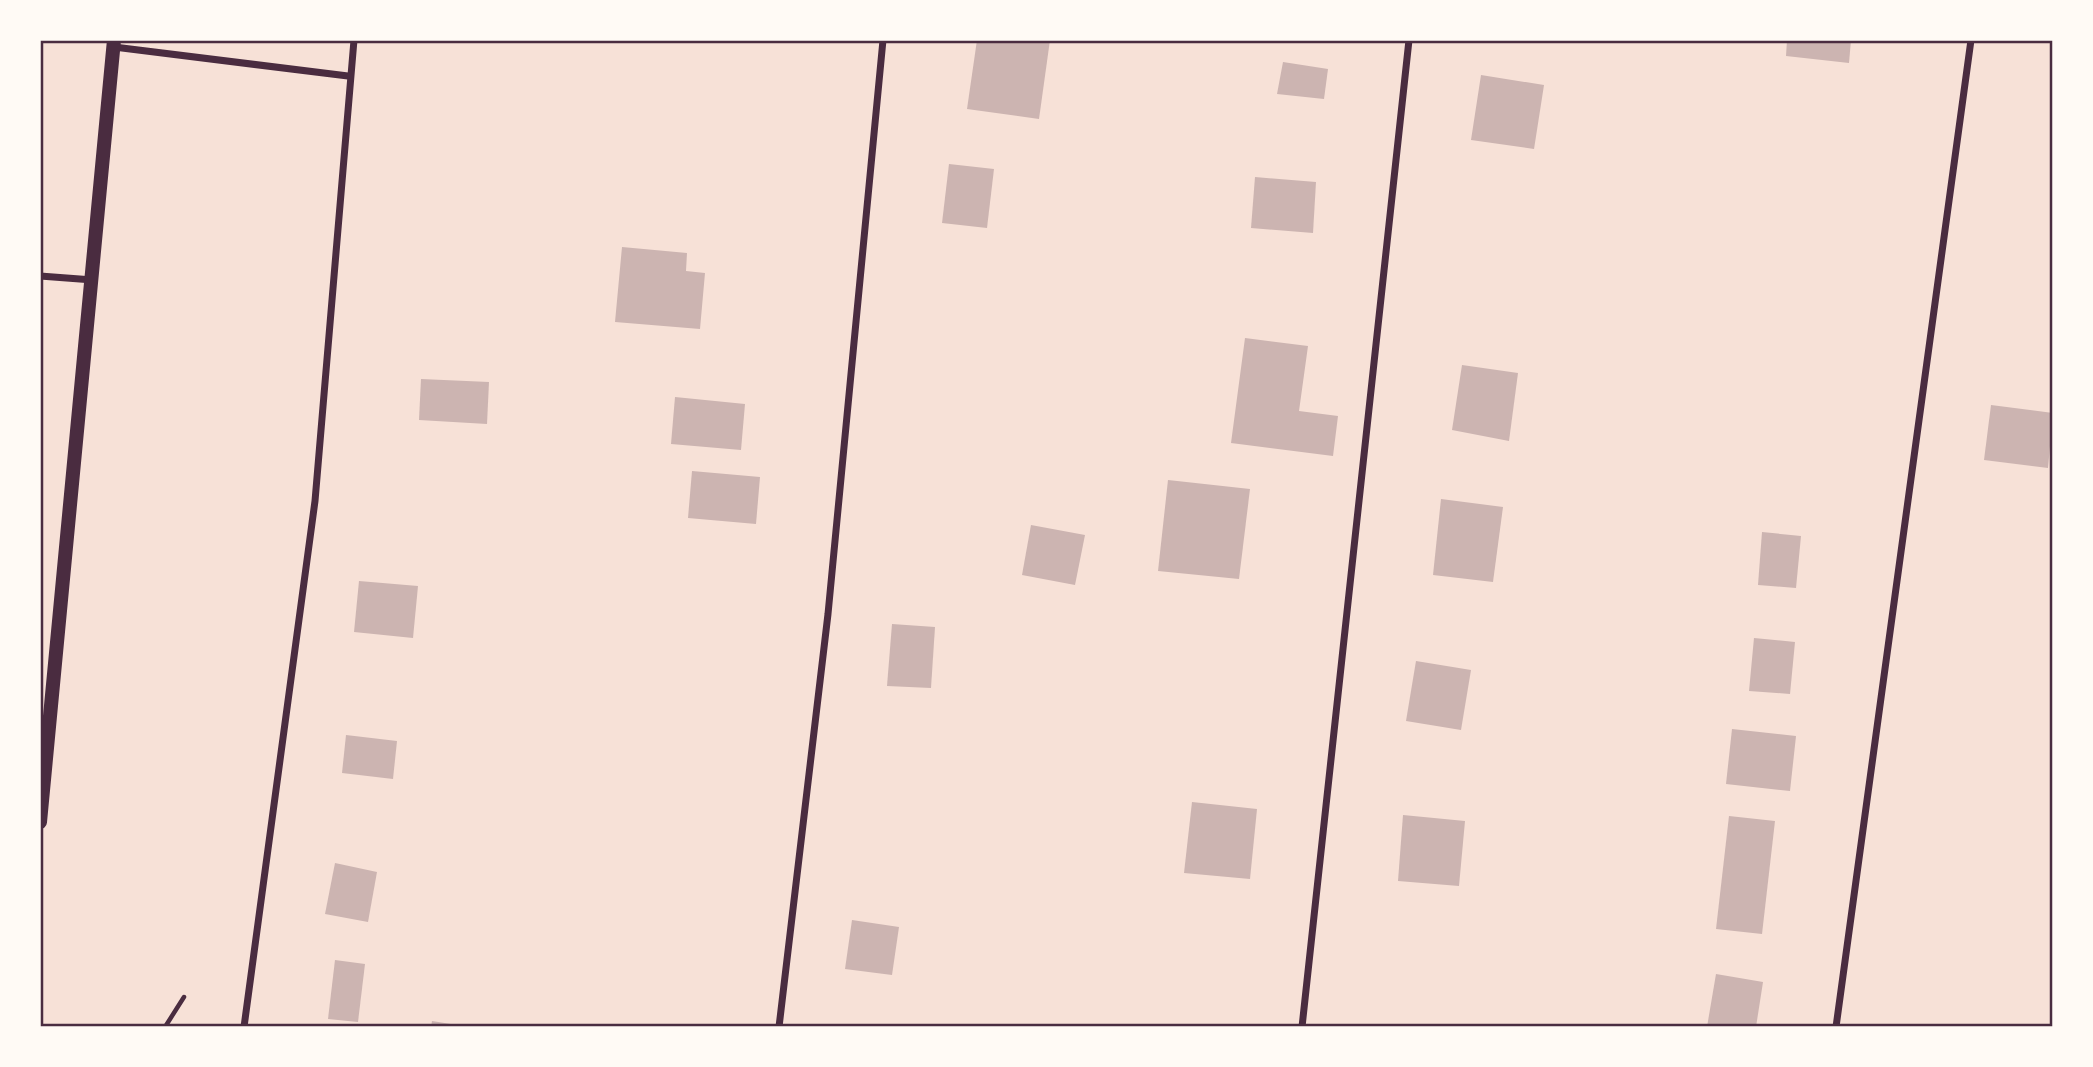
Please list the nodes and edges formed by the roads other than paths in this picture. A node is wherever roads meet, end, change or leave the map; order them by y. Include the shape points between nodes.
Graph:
1 (354, 40) edge
2 (883, 40) edge
3 (1409, 40) edge
4 (1971, 40) edge
5 (113, 44) edge
6 (348, 76) junction
7 (40, 276) edge
8 (93, 280) junction
9 (40, 822) edge
10 (244, 1027) edge
11 (779, 1027) edge
12 (1302, 1027) edge
13 (1836, 1027) edge

1 - 6 street
2 - 11 street via 828,614
3 - 12 street
4 - 13 street
5 - 6 street
5 - 8 main road
6 - 10 street via 315,501
7 - 8 street
8 - 9 main road

